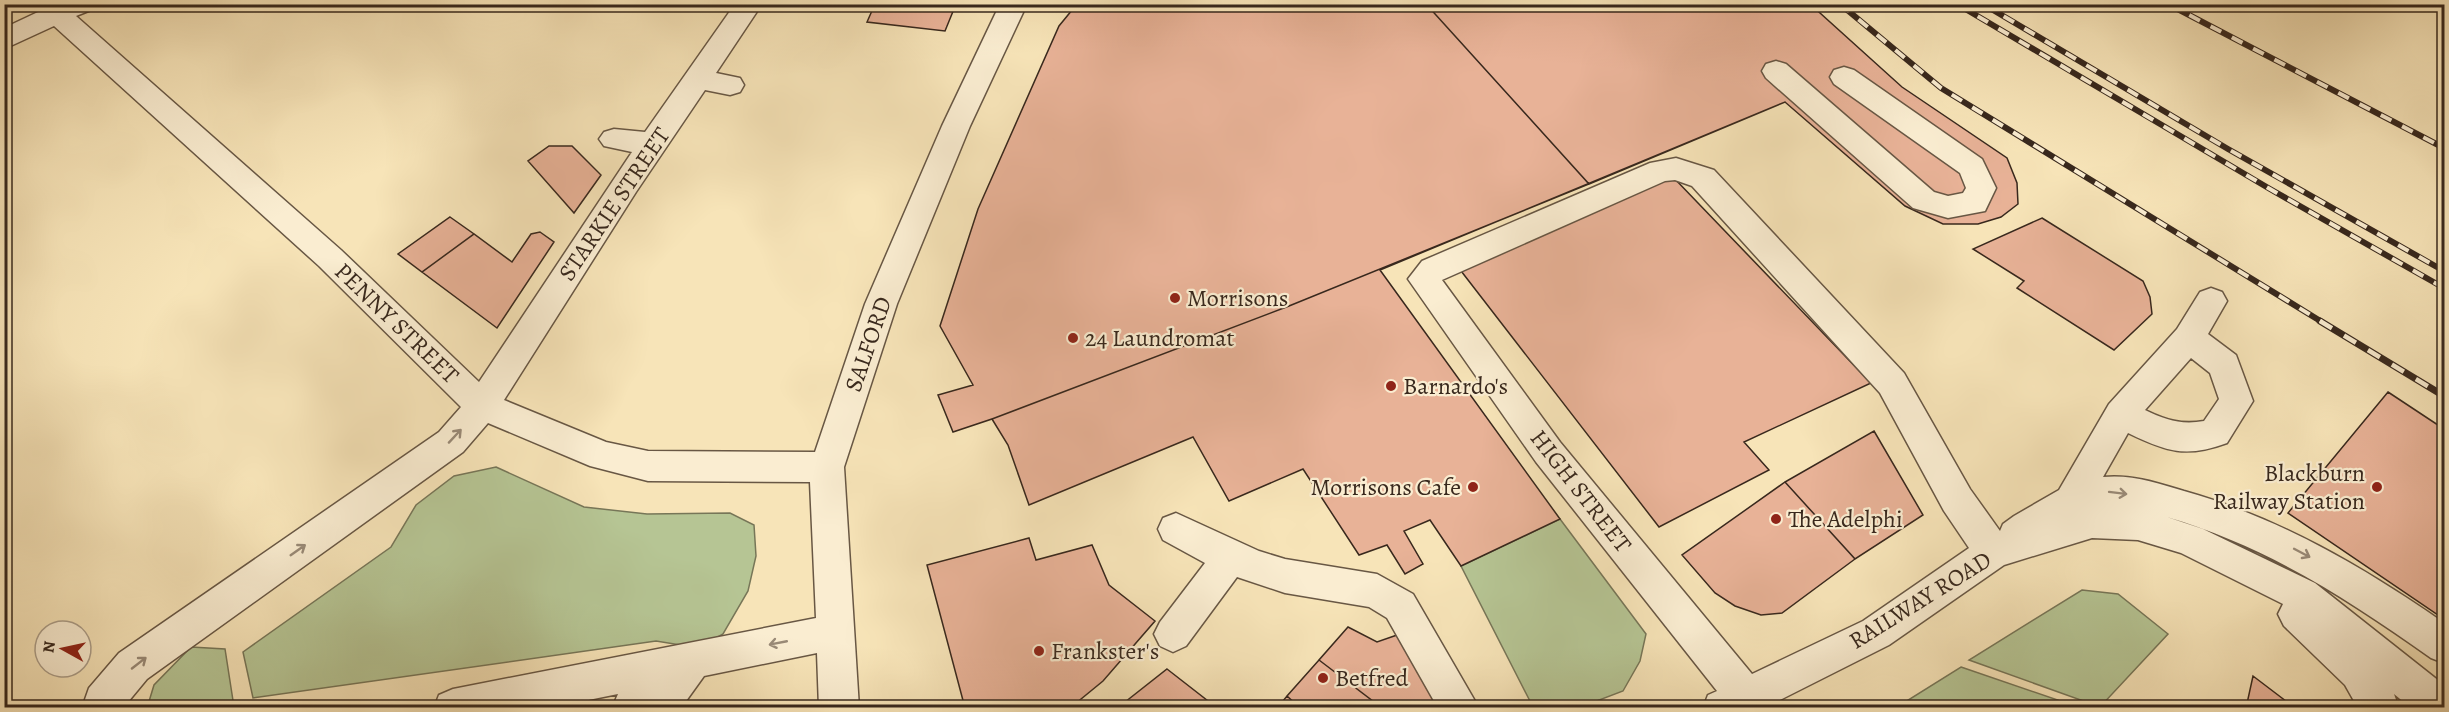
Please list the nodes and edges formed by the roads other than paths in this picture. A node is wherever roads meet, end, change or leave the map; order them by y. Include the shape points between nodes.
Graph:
1 (82, 4) edge
2 (749, 4) edge
3 (1019, 8) edge
4 (51, 10) edge
5 (4, 40) edge
6 (1776, 71) dead end
7 (1844, 77) dead end
8 (699, 79) junction
9 (730, 85) dead end
10 (614, 138) dead end
11 (654, 144) junction
12 (2211, 301) dead end
13 (2189, 338) junction
14 (482, 406) junction
15 (2121, 414) junction
16 (827, 467) junction
17 (2072, 500) junction
18 (1176, 528) dead end
19 (1993, 552) junction
20 (1230, 558) junction
21 (2262, 574) junction
22 (835, 632) junction
23 (1173, 634) dead end
24 (2445, 645) edge
25 (642, 681) edge
26 (519, 702) edge
27 (1734, 702) edge
28 (102, 708) edge
29 (657, 708) edge
30 (839, 708) edge
31 (1460, 708) edge
32 (2380, 708) edge
33 (2443, 708) edge

1 - 4 street
2 - 8 street, STARKIE STREET
3 - 16 street, SALFORD via 956,126 881,304
4 - 5 street
4 - 14 street, PENNY STREET via 330,258
6 - 7 street via 1924,200 1948,207 1974,203 1981,188 1972,166
8 - 9 street
8 - 11 street, STARKIE STREET
10 - 11 street
11 - 14 street, STARKIE STREET
12 - 13 street
13 - 15 street
13 - 15 street via 2224,365 2236,400 2215,432 2187,439 2160,433
14 - 16 street, PENNY STREET via 602,456 648,466
28 -> 14 street, STARKIE STREET via 103,701 134,666 451,442
15 - 17 street
16 - 22 street, SALFORD
17 - 19 street via 2042,516
17 -> 24 street via 2110,492 2213,513 2253,527 2355,582
18 - 20 street
19 - 21 street, RAILWAY ROAD via 2091,522 2138,524 2190,540
19 - 27 street, RAILWAY ROAD via 1876,633
19 - 27 street, HIGH STREET via 1957,500 1892,383 1703,178 1676,169 1660,171 1433,270 1424,279
20 - 23 street
20 - 31 street via 1285,576 1377,591 1400,606
21 - 32 street via 2292,609 2359,672
21 - 33 street, RAILWAY ROAD via 2302,595
22 -> 25 street
22 - 30 street, SALFORD
25 - 26 street
25 - 29 street

